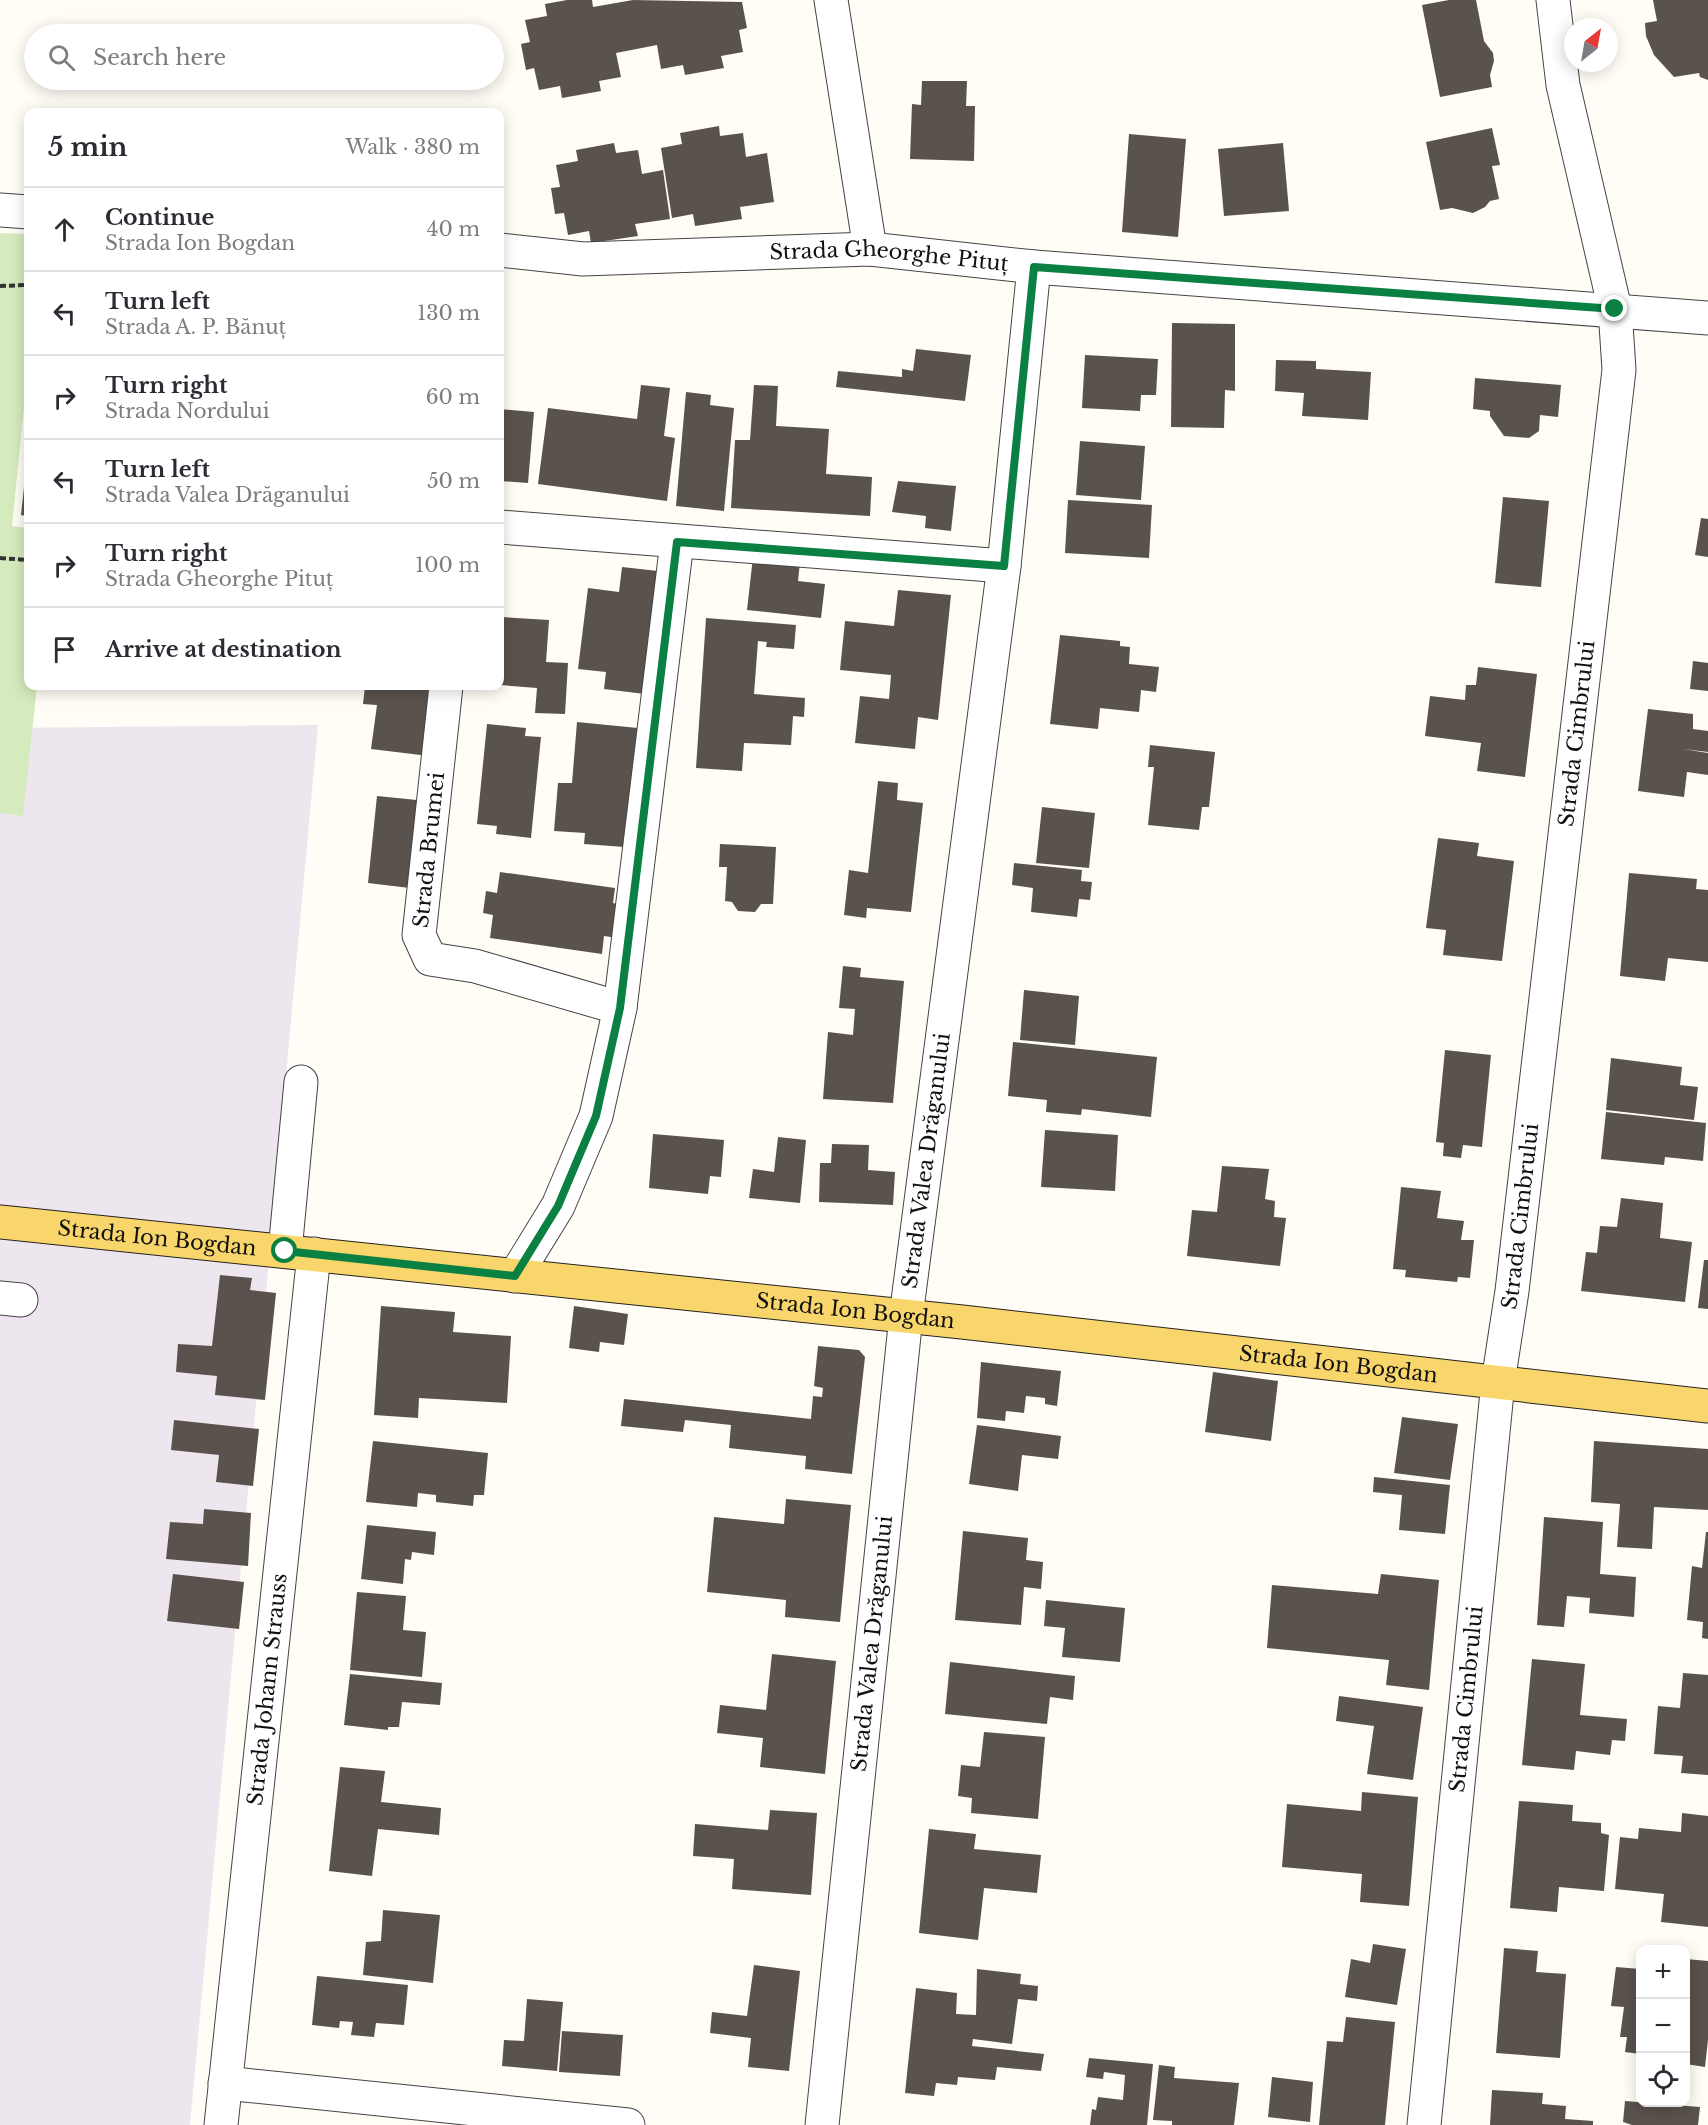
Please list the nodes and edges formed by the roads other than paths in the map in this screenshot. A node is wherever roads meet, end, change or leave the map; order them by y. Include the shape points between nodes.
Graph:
1 (831, 0) edge
2 (1553, 0) edge
3 (0, 210) edge
4 (24, 212) edge
5 (870, 249) junction
6 (504, 250) edge
7 (1034, 267) junction
8 (1615, 309) junction
9 (1708, 318) edge
10 (504, 527) edge
11 (677, 542) junction
12 (1004, 566) junction
13 (446, 690) edge
14 (620, 1008) junction
15 (301, 1082) dead end
16 (0, 1221) edge
17 (300, 1252) junction
18 (515, 1276) junction
19 (906, 1316) junction
20 (1498, 1382) junction
21 (1708, 1406) edge
22 (225, 2083) junction
23 (221, 2125) edge
24 (628, 2125) edge
25 (822, 2125) edge
26 (1424, 2125) edge

1 - 5 street
2 - 8 street, Strada Cimbrului via 1563,85
3 - 4 street
5 - 6 street, Strada Gheorghe Pituț via 583,259
5 - 7 street, Strada Gheorghe Pituț
7 - 8 street, Strada Gheorghe Pituț
7 - 12 street, Strada Valea Drăganului
8 - 9 street, Strada Gheorghe Pituț
8 - 20 street, Strada Cimbrului via 1619,370 1515,1268
10 - 11 street
11 - 12 street
11 - 14 street
12 - 19 street, Strada Valea Drăganului
13 - 14 street, Strada Brumei via 419,936 430,958 475,966
14 - 18 street via 596,1116 558,1206
15 - 17 street, Strada Johann Strauss
16 - 17 main road, Strada Ion Bogdan
17 - 18 main road, Strada Ion Bogdan
17 - 22 street, Strada Johann Strauss
18 - 19 main road, Strada Ion Bogdan
19 - 20 main road, Strada Ion Bogdan
19 - 25 street, Strada Valea Drăganului
20 - 21 main road, Strada Ion Bogdan
20 - 26 street, Strada Cimbrului
22 - 23 street, Strada Johann Strauss
22 - 24 street

